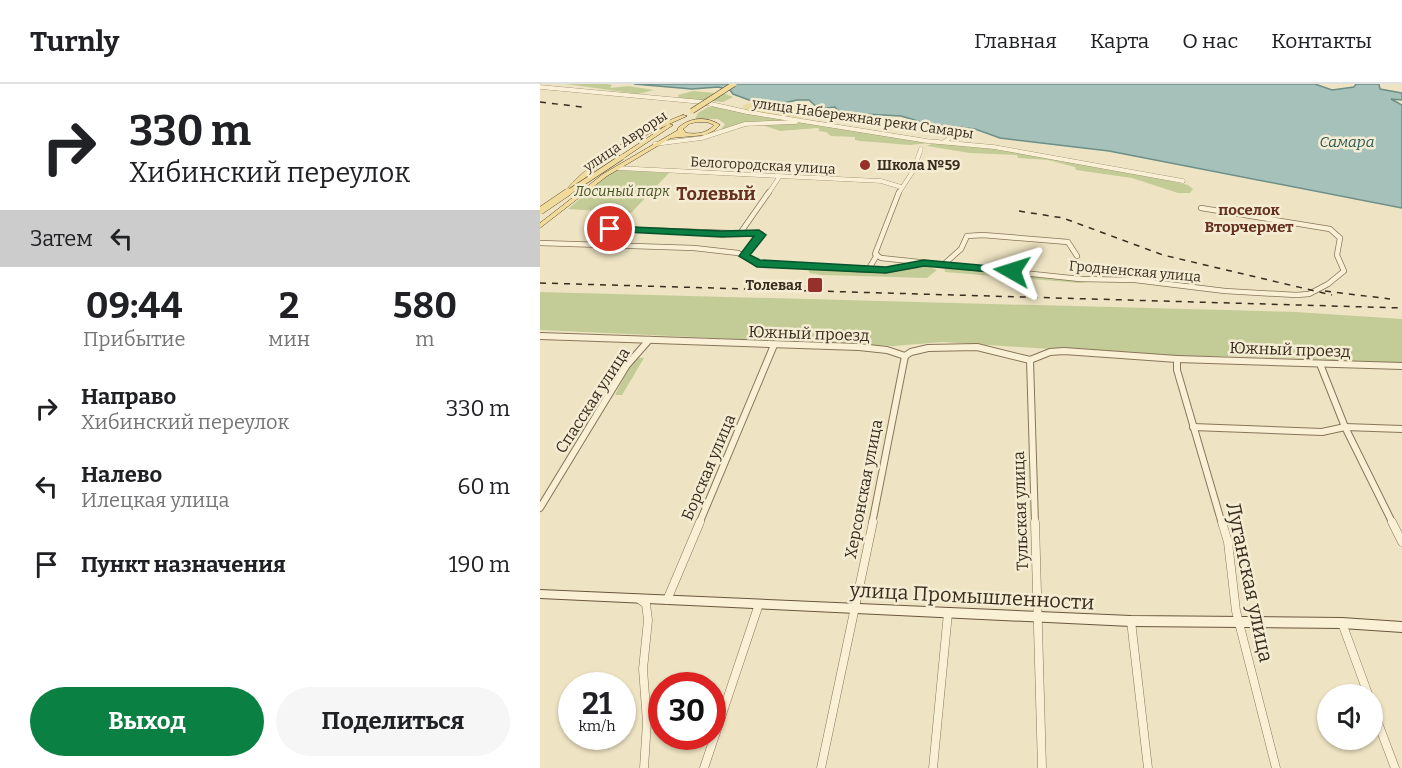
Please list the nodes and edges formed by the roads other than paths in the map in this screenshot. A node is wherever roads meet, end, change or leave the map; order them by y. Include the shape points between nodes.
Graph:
1 (734, 84) edge
2 (540, 87) edge
3 (685, 116) junction
4 (693, 122) junction
5 (806, 122) junction
6 (660, 129) junction
7 (962, 129) dead end
8 (680, 130) junction
9 (695, 135) junction
10 (662, 140) junction
11 (944, 142) junction
12 (655, 144) junction
13 (921, 149) dead end
14 (603, 160) junction
15 (617, 168) junction
16 (780, 176) junction
17 (1183, 181) dead end
18 (901, 187) junction
19 (579, 194) junction
20 (1201, 208) dead end
21 (540, 211) edge
22 (540, 225) edge
23 (610, 229) dead end
24 (741, 232) junction
25 (540, 243) edge
26 (744, 256) junction
27 (879, 256) junction
28 (1077, 256) dead end
29 (924, 263) junction
30 (943, 265) junction
31 (868, 270) junction
32 (540, 336) edge
33 (649, 340) junction
34 (774, 345) junction
35 (905, 356) junction
36 (1030, 360) junction
37 (1177, 360) junction
38 (1320, 364) junction
39 (1402, 366) edge
40 (1193, 427) junction
41 (1346, 427) junction
42 (1402, 429) edge
43 (540, 508) edge
44 (1402, 542) edge
45 (540, 594) edge
46 (639, 599) junction
47 (667, 600) junction
48 (759, 604) junction
49 (856, 609) junction
50 (948, 613) junction
51 (1040, 617) junction
52 (1131, 621) junction
53 (1240, 623) junction
54 (1342, 623) junction
55 (1402, 627) edge
56 (1364, 684) edge
57 (1383, 736) edge
58 (644, 768) edge
59 (704, 768) edge
60 (821, 768) edge
61 (933, 768) edge
62 (1042, 768) edge
63 (1148, 768) edge
64 (1276, 768) edge
65 (1395, 768) edge

1 - 3 main road, улица Авроры, bridge
2 - 5 street, улица Набережная реки Самары via 702,102
3 - 4 main road via 685,120
3 - 6 main road, улица Авроры
4 - 8 main road
4 - 9 main road via 710,121 717,125 712,131
5 - 11 street, улица Набережная реки Самары
5 - 12 street via 745,124 702,138
6 - 8 main road
6 - 14 main road
6 - 21 main road, улица Авроры, bridge
7 - 11 street
8 - 9 main road
8 - 10 main road
9 - 10 main road
10 - 12 main road
11 - 17 street, улица Набережная реки Самары via 994,147
12 - 15 main road
13 - 18 street via 913,171
14 - 15 main road
14 - 19 main road via 570,189
15 - 16 street, Белогородская улица
15 - 19 main road
16 - 18 street, Белогородская улица via 880,181
16 - 24 street
18 - 27 street via 875,254
19 - 22 main road
20 - 30 street, Гродненская улица via 1318,226 1338,234 1337,255 1344,271 1309,294 1225,291
23 - 24 street
24 - 26 street via 761,234
25 - 26 street, Гродненская улица via 694,248
26 - 31 street, Гродненская улица via 757,263
27 - 29 street, Гродненская улица
27 - 31 street
28 - 30 street via 1068,242 967,236 962,249
29 - 30 street, Гродненская улица
29 - 31 street, Гродненская улица
32 - 33 street, Южный проезд
33 - 34 street, Южный проезд
33 - 43 street, Спасская улица via 627,364
34 - 35 street, Южный проезд via 860,347
34 - 47 street, Борская улица
35 - 36 street, Южный проезд via 928,348 977,347
35 - 49 street, Херсонская улица
36 - 37 street, Южный проезд via 1064,351
36 - 51 street, Тульская улица
37 - 38 street, Южный проезд
37 - 40 street, Луганская улица
38 - 39 street, Южный проезд
38 - 41 street
40 - 41 street via 1322,432
40 - 53 street, Луганская улица via 1228,542
41 - 42 street
41 - 44 street
45 - 46 main road, улица Промышленности
46 - 47 main road, улица Промышленности
46 - 58 street via 646,604 650,616 643,653 647,705
47 - 48 main road, улица Промышленности
48 - 49 main road, улица Промышленности
48 - 59 street
49 - 50 main road, улица Промышленности
49 - 60 street, Херсонская улица
50 - 51 main road, улица Промышленности
50 - 61 street
51 - 52 main road, улица Промышленности
51 - 62 street, Тульская улица
52 - 53 main road, улица Промышленности
52 - 63 street
53 - 54 main road, улица Промышленности
53 - 64 street, Луганская улица
54 - 55 main road, улица Промышленности
54 - 56 street
57 - 65 street

